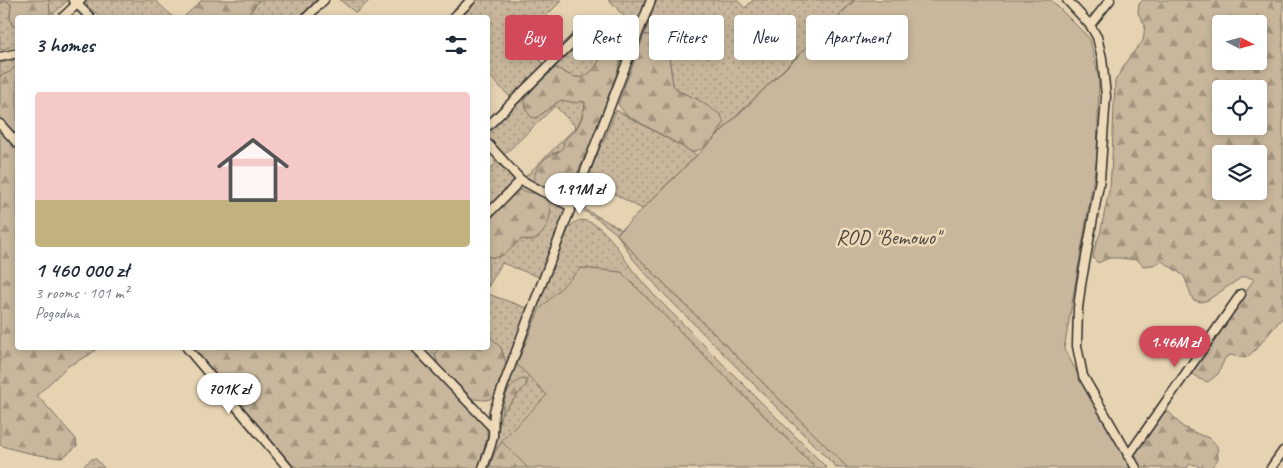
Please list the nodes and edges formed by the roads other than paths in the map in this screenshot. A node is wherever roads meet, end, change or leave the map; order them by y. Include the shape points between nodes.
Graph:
1 (324, 0) edge
2 (470, 0) edge
3 (651, 0) edge
4 (1067, 0) edge
5 (1110, 0) edge
6 (77, 1) edge
7 (65, 15) edge
8 (89, 15) edge
9 (309, 15) edge
10 (456, 15) edge
11 (1090, 25) junction
12 (639, 32) edge
13 (573, 42) edge
14 (15, 54) edge
15 (0, 58) edge
16 (628, 60) edge
17 (0, 124) edge
18 (490, 124) edge
19 (15, 141) edge
20 (490, 146) edge
21 (522, 180) junction
22 (572, 207) junction
23 (490, 212) edge
24 (1241, 294) dead end
25 (189, 350) edge
26 (418, 350) edge
27 (493, 428) junction
28 (1283, 451) edge
29 (1128, 456) junction
30 (288, 468) edge
31 (483, 468) edge
32 (1136, 468) edge
33 (1271, 468) edge

1 - 9 street
2 - 10 street
3 - 12 street
4 - 11 street
5 - 11 street
6 - 7 street
6 - 8 street
11 - 29 street via 1100,48 1106,96 1100,179 1081,285 1076,346 1083,376
13 - 18 street
14 - 15 street
16 - 22 street
17 - 19 street
20 - 21 street
21 - 22 street
21 - 23 street
22 - 27 street via 494,411
24 - 29 street
25 - 30 street
26 - 27 street
27 - 31 street
28 - 33 street
29 - 32 street

